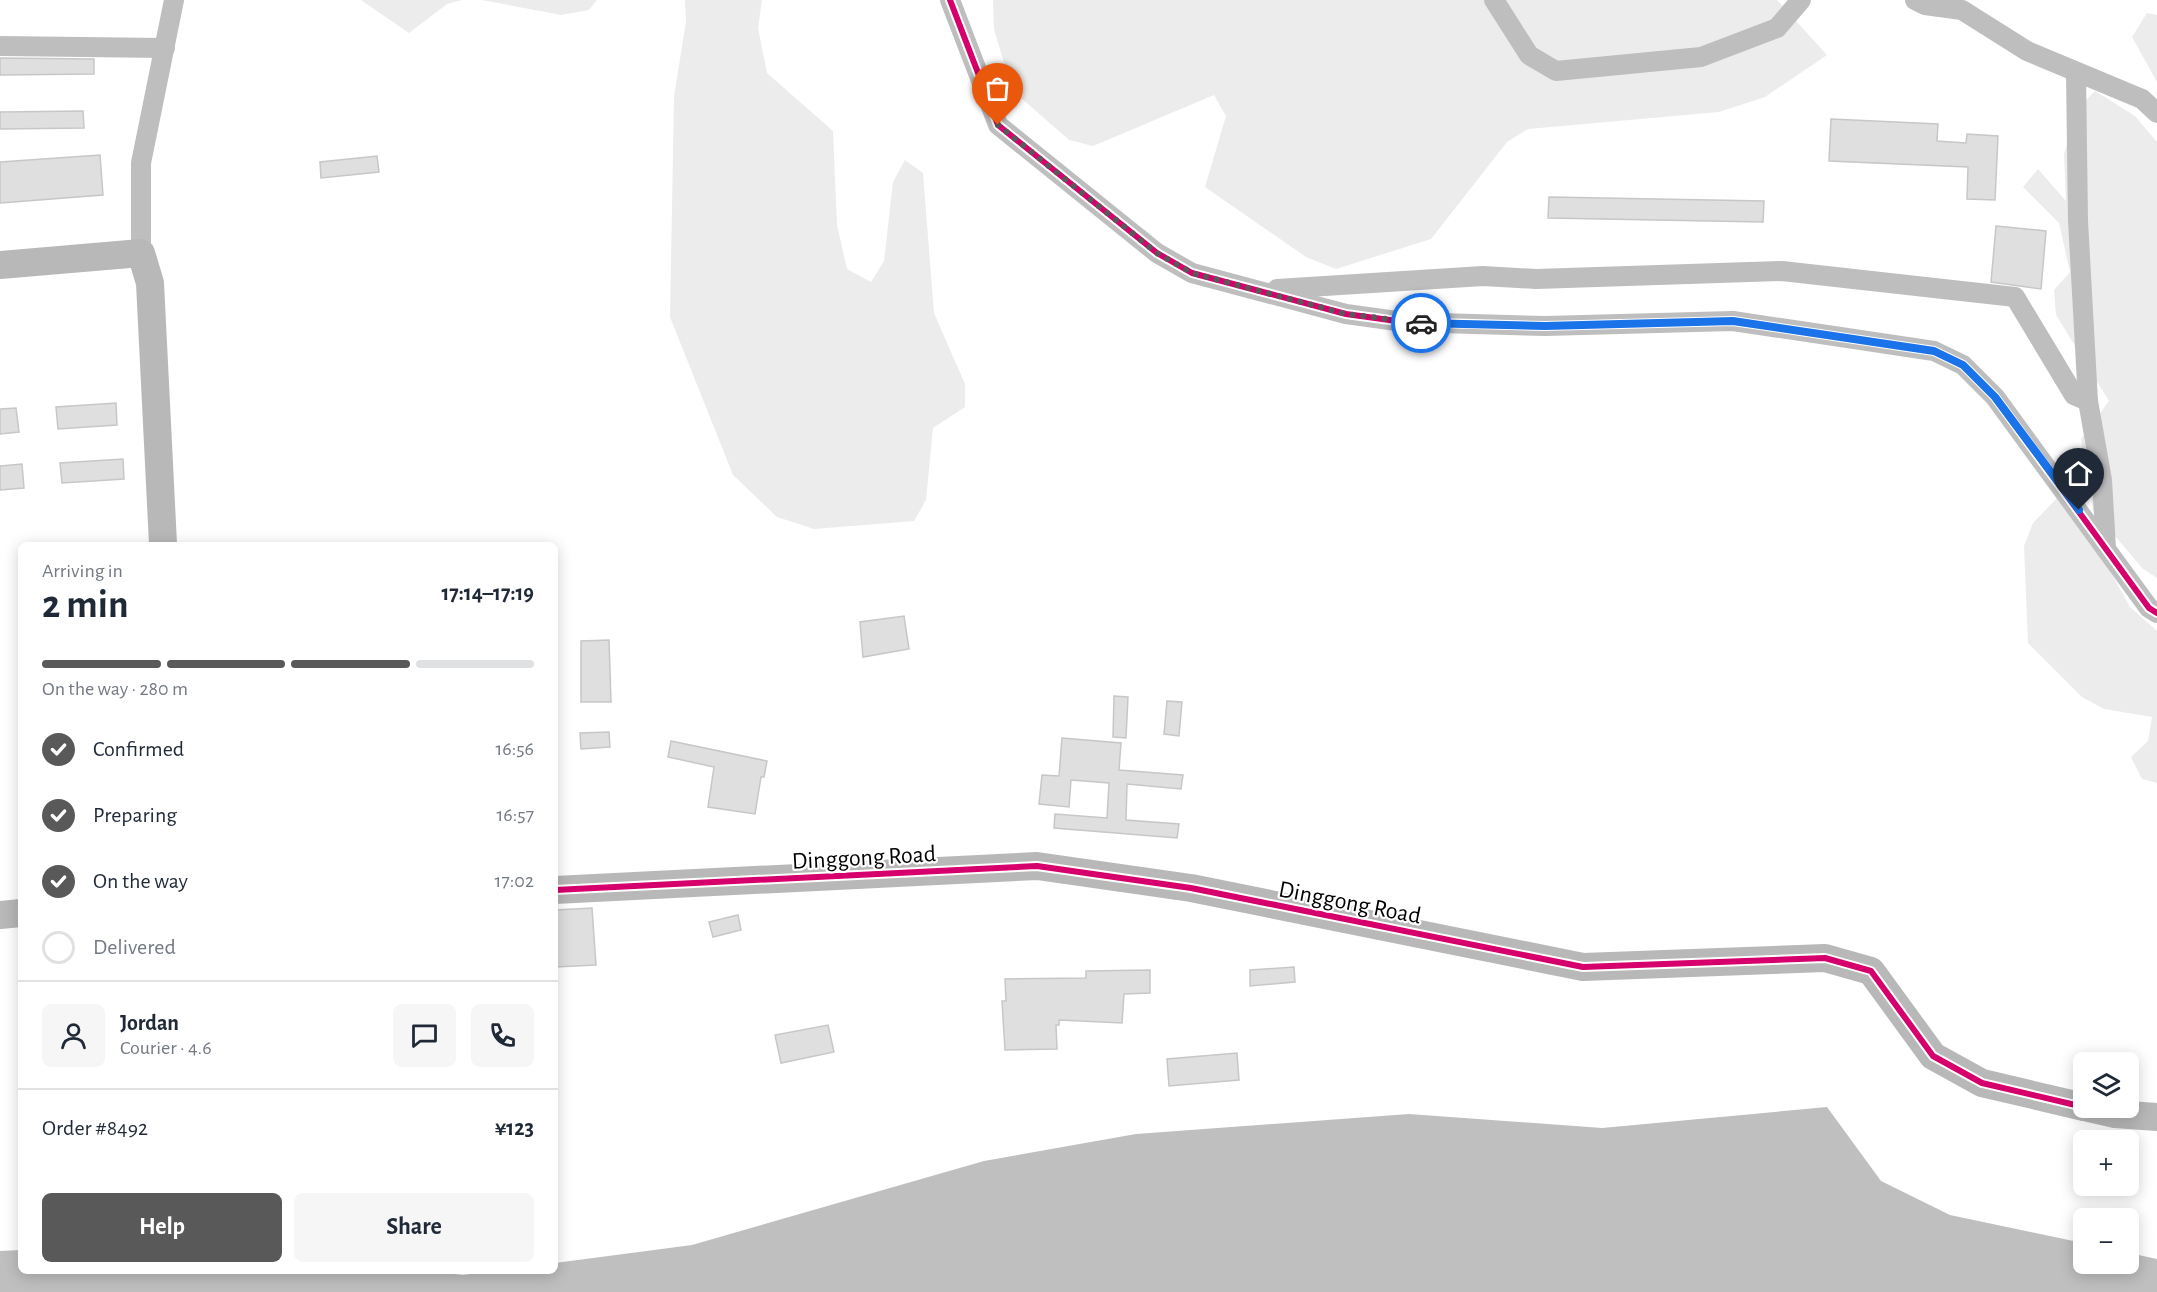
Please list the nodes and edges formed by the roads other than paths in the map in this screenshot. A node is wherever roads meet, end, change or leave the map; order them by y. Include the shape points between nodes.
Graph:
1 (174, 0) edge
2 (950, 0) edge
3 (1494, 0) edge
4 (1800, 0) edge
5 (1915, 0) edge
6 (0, 46) edge
7 (165, 48) junction
8 (2076, 73) junction
9 (2157, 113) edge
10 (141, 253) junction
11 (0, 265) edge
12 (1259, 291) junction
13 (2088, 401) junction
14 (163, 542) edge
15 (2106, 548) junction
16 (2157, 613) edge
17 (558, 890) edge
18 (18, 913) edge
19 (0, 915) edge
20 (2073, 1104) edge
21 (2139, 1116) edge
22 (2157, 1117) edge

1 - 7 street
2 - 12 street via 998,125 1157,253 1192,273
3 - 4 street via 1529,55 1556,71 1701,57 1777,28
5 - 8 street via 1962,10 2027,51
6 - 7 street
7 - 10 street via 141,163
8 - 9 street via 2142,99
8 - 13 street via 2078,221
10 - 11 street
10 - 14 street via 150,283
12 - 13 street via 1483,276 1536,279 1782,271 2015,297 2074,395
12 - 15 street via 1346,314 1404,322 1545,326 1733,321 1934,351 1963,365 1995,397
13 - 15 street via 2102,480
15 - 16 street via 2149,608
17 - 20 street, Dinggong Road via 1036,866 1191,888 1583,966 1825,958 1871,971 1933,1056 1982,1083
18 - 19 street
21 - 22 street, Dinggong Road

